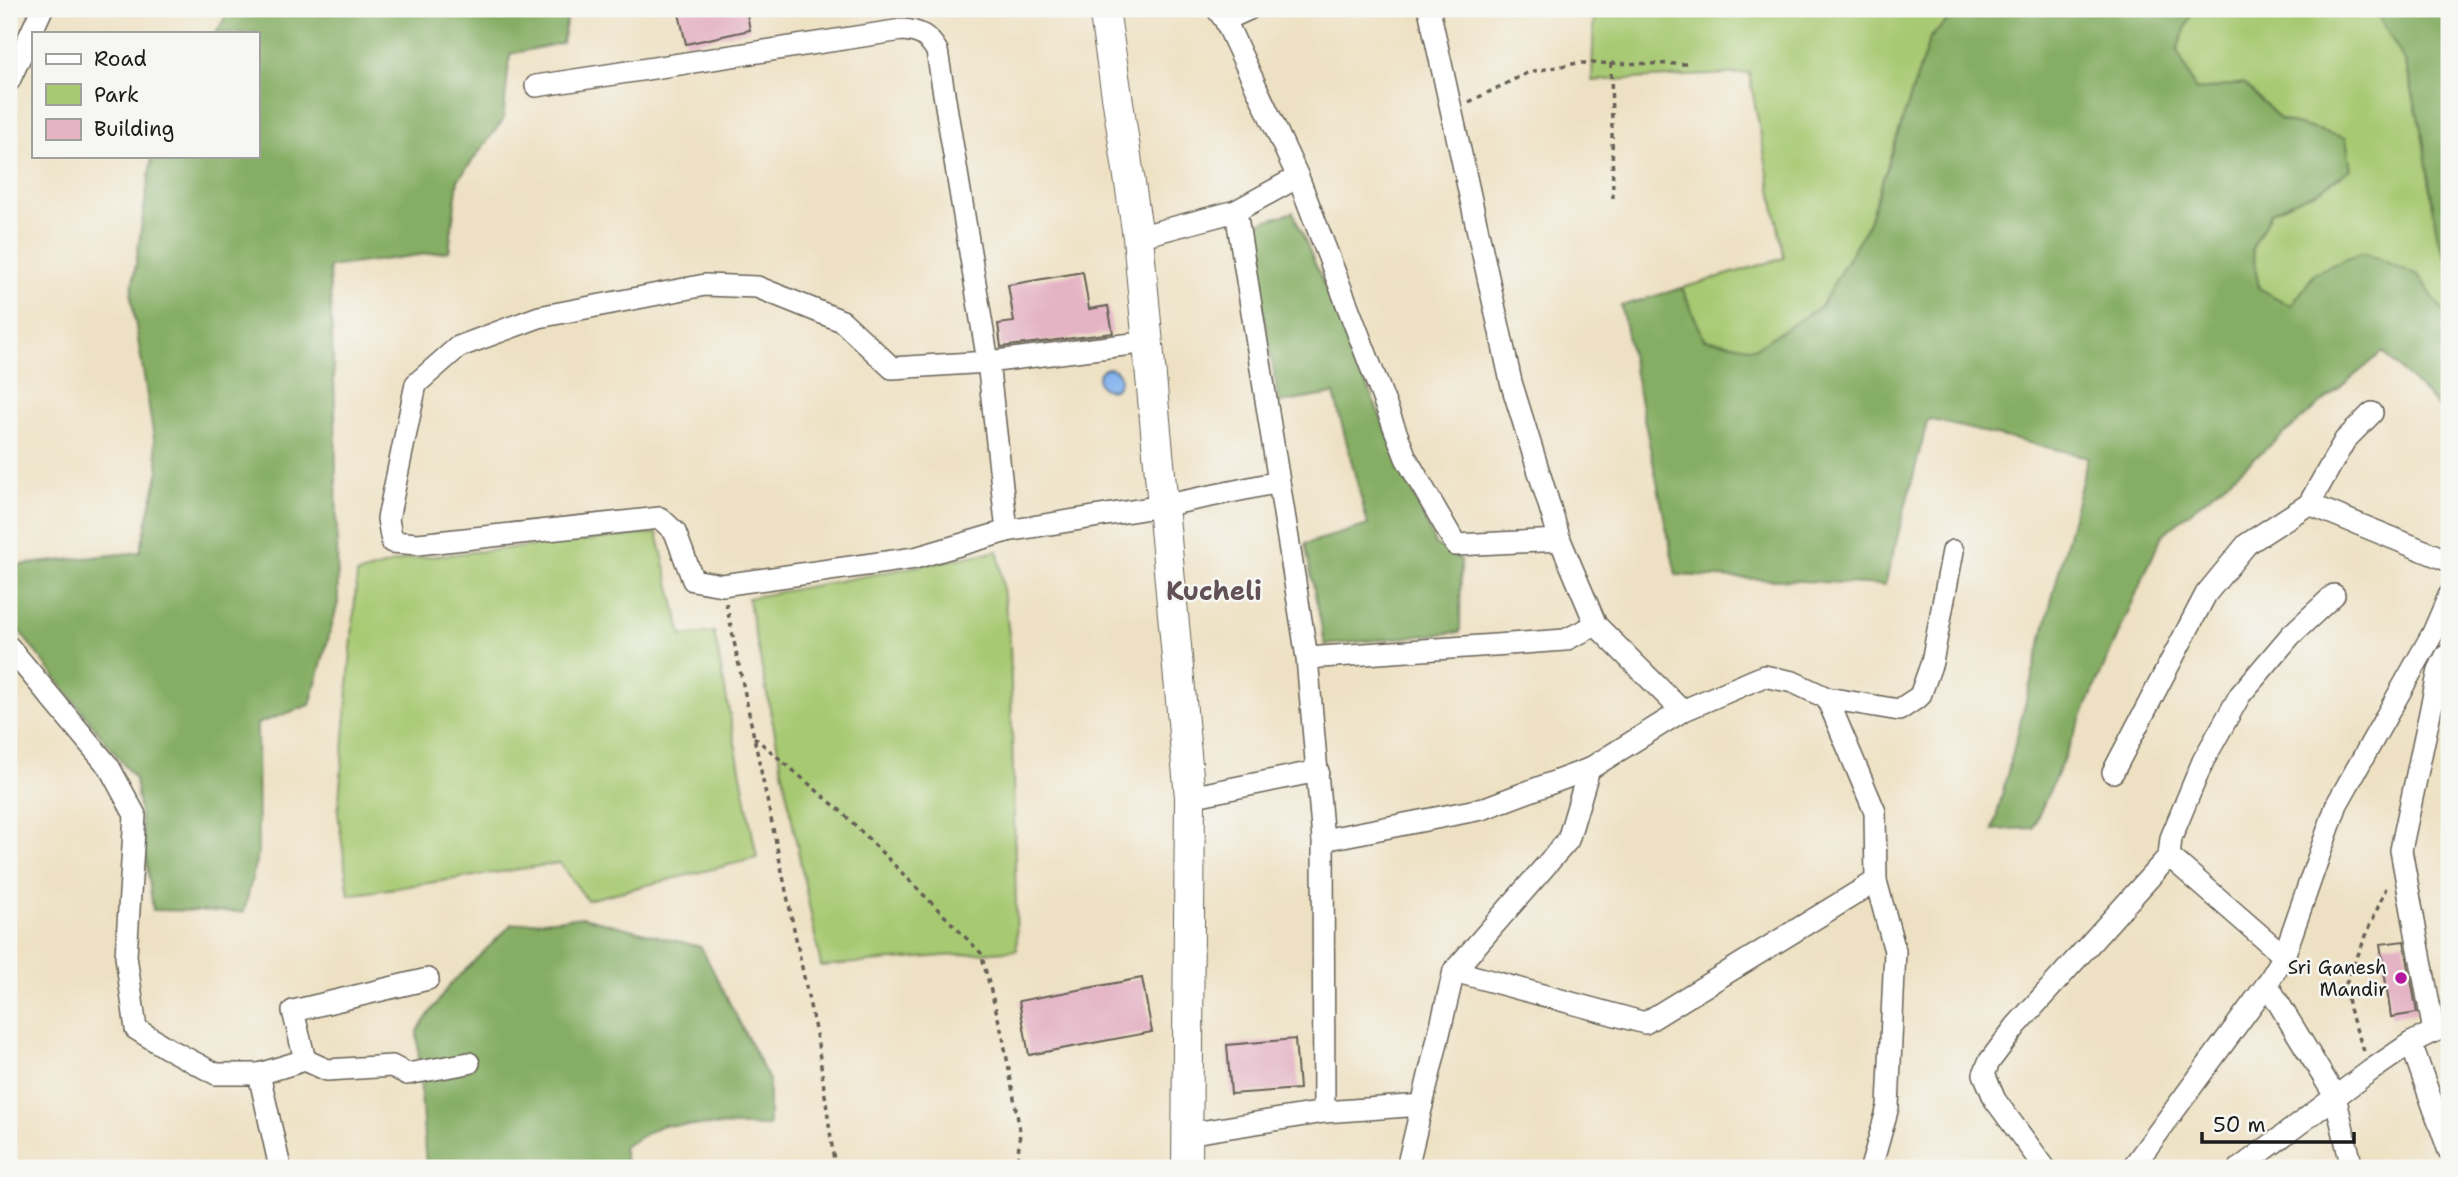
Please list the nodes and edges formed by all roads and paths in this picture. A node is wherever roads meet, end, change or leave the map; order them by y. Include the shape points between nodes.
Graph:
1 (42, 9) edge
2 (1104, 9) edge
3 (1250, 9) edge
4 (1429, 9) edge
5 (1221, 14) edge
6 (1611, 63) junction
7 (1689, 64) dead end
8 (9, 81) edge
9 (536, 86) dead end
10 (1451, 110) junction
11 (1298, 177) junction
12 (1613, 199) dead end
13 (1236, 211) junction
14 (1138, 237) junction
15 (1148, 342) junction
16 (988, 362) junction
17 (2372, 413) dead end
18 (1279, 482) junction
19 (2309, 504) junction
20 (1162, 506) junction
21 (1007, 531) junction
22 (1560, 540) junction
23 (1954, 551) dead end
24 (2449, 561) edge
25 (722, 585) junction
26 (2334, 595) dead end
27 (2449, 596) edge
28 (1597, 625) junction
29 (9, 647) edge
30 (2449, 654) edge
31 (1307, 658) junction
32 (1827, 698) junction
33 (1682, 710) junction
34 (754, 737) junction
35 (1589, 769) junction
36 (1318, 771) junction
37 (2113, 772) dead end
38 (1190, 797) junction
39 (1323, 840) junction
40 (2169, 856) junction
41 (1876, 881) junction
42 (2386, 887) dead end
43 (2284, 956) junction
44 (1454, 971) junction
45 (428, 979) dead end
46 (2267, 984) junction
47 (2441, 1028) edge
48 (2412, 1043) junction
49 (305, 1060) junction
50 (469, 1063) dead end
51 (2370, 1071) junction
52 (259, 1074) junction
53 (2335, 1096) junction
54 (1422, 1105) junction
55 (1324, 1112) junction
56 (1187, 1134) junction
57 (2449, 1150) edge
58 (275, 1168) edge
59 (835, 1168) edge
60 (1017, 1168) edge
61 (1187, 1168) edge
62 (1407, 1168) edge
63 (1871, 1168) edge
64 (2045, 1168) edge
65 (2132, 1168) edge
66 (2240, 1168) edge
67 (2352, 1168) edge

1 - 8 street
2 - 14 street
3 - 5 street
4 - 10 street
5 - 11 street
6 - 7 path
6 - 10 path via 1578,63 1529,72
6 - 12 path
9 - 16 street via 916,31 937,51
10 - 22 street via 1511,382
11 - 13 street
11 - 22 street via 1406,458 1456,545
13 - 14 street
13 - 18 street
14 - 15 street
15 - 16 street
15 - 20 street
16 - 21 street
16 - 25 street via 892,368 842,321 757,287 705,285 539,317 458,346 416,384 388,519 392,542 418,544 660,517 675,532 693,580
17 - 19 street via 2345,440
18 - 20 street
18 - 31 street
19 - 24 street
19 - 37 street via 2247,544 2206,594
20 - 21 street
20 - 38 street
21 - 25 street via 915,558
22 - 28 street
23 - 32 street via 1932,662 1920,696 1899,710
25 - 34 path
26 - 40 street via 2291,635 2240,695 2203,761 2171,838
27 - 43 street via 2337,804
28 - 31 street via 1565,640
28 - 33 street
29 - 52 street via 109,767 135,815 126,956 136,1029 216,1074
30 - 47 street via 2439,670 2401,850
31 - 36 street
32 - 33 street via 1793,682 1764,676
32 - 41 street via 1875,813
33 - 35 street
34 - 59 path via 818,1044
34 - 60 path via 843,813 981,953 1020,1130
35 - 39 street via 1482,809
35 - 44 street via 1568,840
36 - 38 street
36 - 39 street
38 - 56 street
39 - 55 street
40 - 43 street
40 - 64 street via 2017,1026 1983,1074 1995,1100
41 - 44 street via 1645,1023
41 - 63 street via 1895,951 1888,1107
42 - 51 path via 2345,986
43 - 46 street
44 - 54 street
45 - 49 street via 293,1011
46 - 53 street
46 - 65 street
47 - 48 street
48 - 51 street
48 - 57 street
49 - 50 street via 327,1070 392,1066 407,1074
49 - 52 street
51 - 53 street
52 - 58 street via 279,1163
53 - 66 street
53 - 67 street
54 - 55 street
54 - 62 street
55 - 56 street
56 - 61 street

